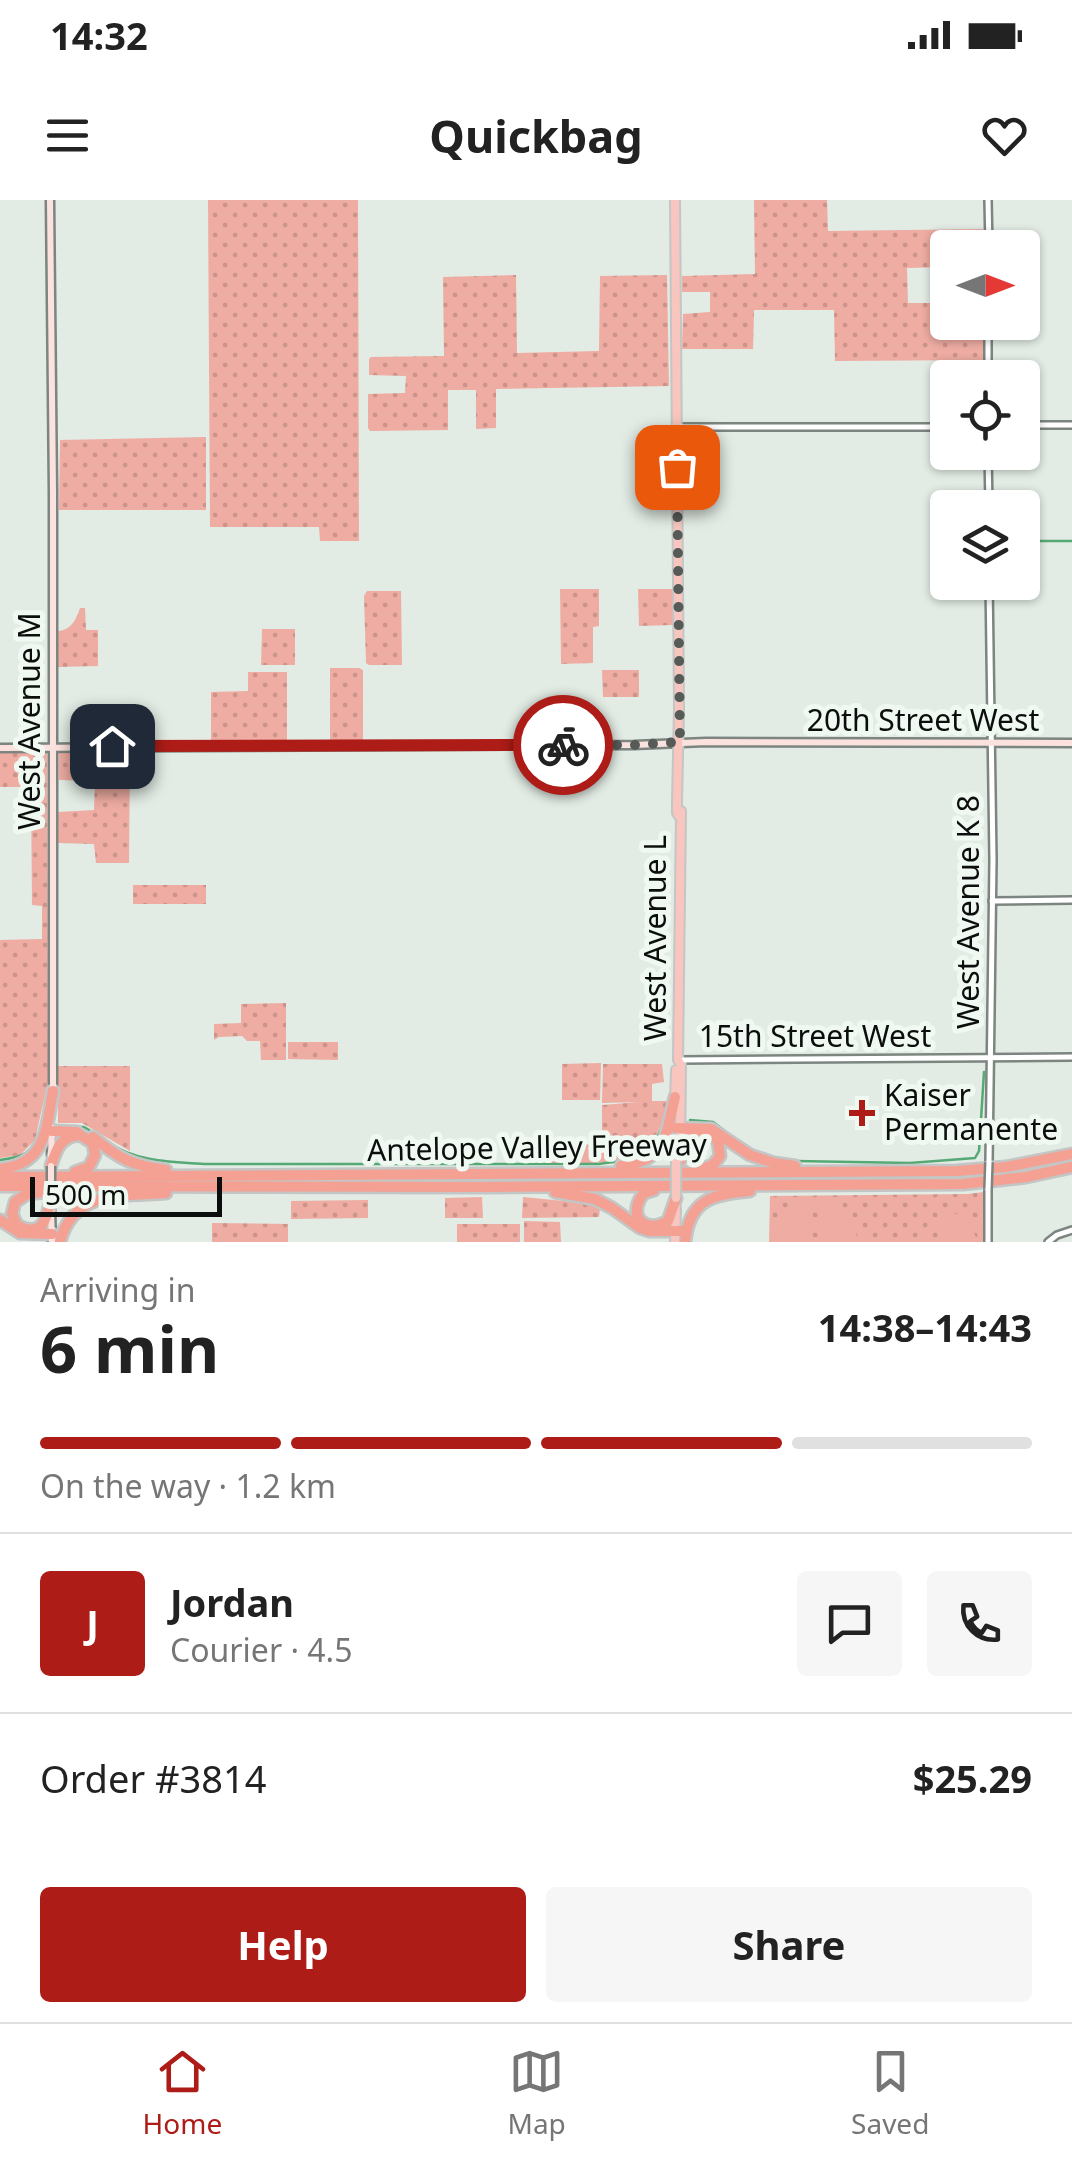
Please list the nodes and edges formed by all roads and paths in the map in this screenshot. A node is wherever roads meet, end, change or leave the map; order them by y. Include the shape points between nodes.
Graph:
1 (50, 200) edge
2 (675, 200) edge
3 (988, 200) edge
4 (989, 230) edge
5 (1072, 425) edge
6 (930, 426) edge
7 (1040, 426) edge
8 (677, 427) junction
9 (989, 600) edge
10 (1072, 742) edge
11 (993, 743) junction
12 (679, 744) junction
13 (52, 747) junction
14 (0, 748) edge
15 (992, 900) junction
16 (1072, 900) edge
17 (1072, 1057) edge
18 (991, 1058) junction
19 (678, 1060) junction
20 (53, 1091) junction
21 (675, 1096) junction
22 (678, 1128) junction
23 (52, 1131) junction
24 (1072, 1154) edge
25 (678, 1161) junction
26 (51, 1166) junction
27 (1072, 1167) edge
28 (566, 1172) junction
29 (653, 1172) junction
30 (850, 1172) junction
31 (212, 1175) junction
32 (1, 1177) edge
33 (793, 1184) junction
34 (704, 1185) junction
35 (134, 1186) junction
36 (235, 1186) junction
37 (485, 1187) junction
38 (678, 1198) junction
39 (51, 1199) junction
40 (0, 1220) edge
41 (1072, 1230) edge
42 (678, 1238) edge
43 (54, 1239) edge
44 (988, 1242) edge
45 (1048, 1242) edge

1 - 13 main road, West Avenue M
2 - 8 main road, West Avenue L
3 - 4 street
5 - 7 street
6 - 8 street
8 - 12 main road, West Avenue L
9 - 11 street, West Avenue K 8
10 - 11 main road, 20th Street West
11 - 12 main road, 20th Street West
11 - 15 street, West Avenue K 8
12 - 13 main road, 20th Street West
12 - 19 main road, West Avenue L
13 - 14 main road, 20th Street West
13 - 20 main road, West Avenue M
15 - 16 street
15 - 18 street, West Avenue K 8
17 - 18 street, 15th Street West
18 - 19 street, 15th Street West
18 - 44 street, West Avenue K 8, bridge
19 - 21 main road, West Avenue L
19 - 22 main road, West Avenue L
20 - 23 main road, West Avenue M
20 - 32 highway via 37,1152
21 - 22 main road, West Avenue L
21 - 28 highway via 665,1139 646,1160
22 - 25 main road, West Avenue L
22 - 30 highway via 711,1129 774,1163
23 - 26 main road, West Avenue M
23 - 31 highway via 88,1134 139,1166
24 - 30 highway, Antelope Valley Freeway via 982,1170
25 - 29 highway via 692,1134 708,1132 718,1142 713,1166
25 - 38 main road, West Avenue L, bridge
26 - 32 highway via 68,1138 80,1135 93,1144 94,1159 84,1170
26 - 39 main road, West Avenue M, bridge
27 - 33 highway, Antelope Valley Freeway via 982,1183
28 - 29 highway, Antelope Valley Freeway
28 - 31 highway, Antelope Valley Freeway
29 - 30 highway, Antelope Valley Freeway
31 - 32 highway, Antelope Valley Freeway
32 - 35 highway, Antelope Valley Freeway
33 - 34 highway, Antelope Valley Freeway
33 - 42 highway via 714,1196
34 - 37 highway, Antelope Valley Freeway
34 - 38 highway via 644,1193 637,1216 646,1225 662,1225
35 - 36 highway, Antelope Valley Freeway
35 - 39 highway via 26,1194 15,1202 15,1222 24,1229 40,1227
36 - 37 highway, Antelope Valley Freeway
36 - 43 highway via 93,1201 74,1212
37 - 42 highway via 584,1196 640,1228
38 - 42 main road, West Avenue L
39 - 43 main road, West Avenue M
40 - 43 highway via 20,1233
41 - 45 street

